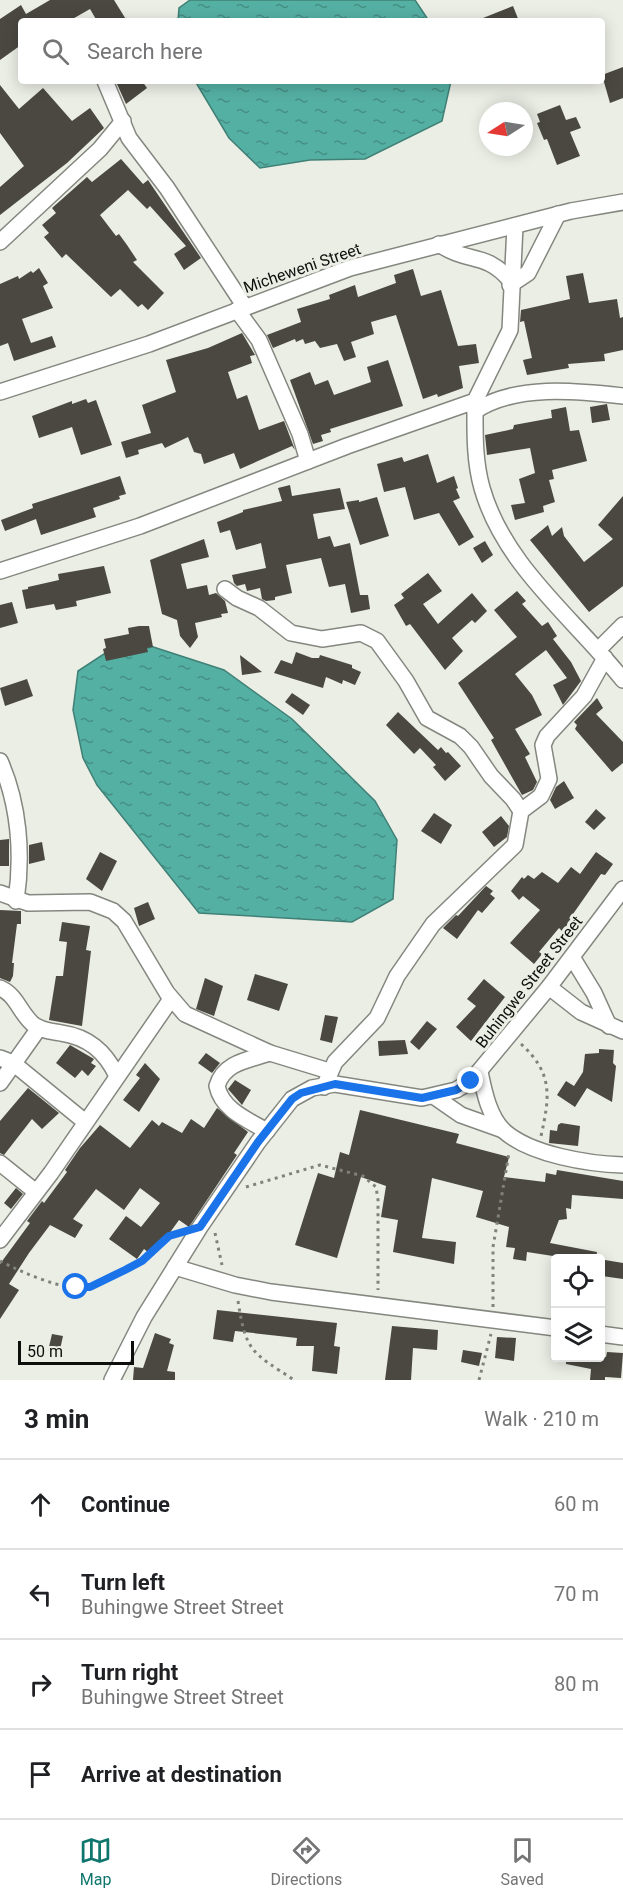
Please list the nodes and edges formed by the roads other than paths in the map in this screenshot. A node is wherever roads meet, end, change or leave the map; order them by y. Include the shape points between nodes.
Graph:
1 (106, 84) edge
2 (123, 122) junction
3 (623, 202) edge
4 (558, 214) junction
5 (515, 226) junction
6 (0, 242) edge
7 (440, 244) junction
8 (510, 283) junction
9 (241, 309) junction
10 (0, 392) edge
11 (623, 396) edge
12 (476, 406) junction
13 (308, 461) junction
14 (0, 571) edge
15 (225, 589) dead end
16 (623, 625) edge
17 (602, 653) junction
18 (623, 680) edge
19 (0, 761) edge
20 (521, 811) junction
21 (623, 889) edge
22 (0, 892) edge
23 (16, 900) junction
24 (572, 957) junction
25 (549, 987) junction
26 (0, 988) edge
27 (171, 999) junction
28 (39, 1028) junction
29 (616, 1028) edge
30 (270, 1053) junction
31 (7, 1060) edge
32 (329, 1071) junction
33 (480, 1072) junction
34 (117, 1076) junction
35 (0, 1083) edge
36 (324, 1087) junction
37 (435, 1096) junction
38 (84, 1121) junction
39 (267, 1131) junction
40 (508, 1133) junction
41 (0, 1163) edge
42 (623, 1166) edge
43 (36, 1192) junction
44 (0, 1240) edge
45 (176, 1267) junction
46 (551, 1328) edge
47 (605, 1335) edge
48 (623, 1337) edge
49 (112, 1380) edge

1 - 2 street
2 - 6 street via 100,149
2 - 9 street via 129,138 167,188
3 - 4 street, Micheweni Street
4 - 5 street, Micheweni Street
4 - 8 street via 528,273
5 - 7 street, Micheweni Street
5 - 8 street
7 - 8 street via 462,256 487,260
7 - 9 street, Micheweni Street via 350,268
8 - 12 street via 508,338
9 - 10 street, Micheweni Street via 149,344
9 - 13 street via 259,339
11 - 12 street via 532,394
12 - 13 street
12 - 17 street via 478,470 498,530 560,611
13 - 14 street via 141,526
15 - 20 street via 259,608 291,633 322,639 361,633 377,641 428,718 460,736
16 - 17 street
17 - 18 street
17 - 20 street via 584,696 547,736 543,745 549,779 541,796
19 - 23 street via 15,811 20,876
20 - 32 street via 515,845 433,924 397,976 377,1018
21 - 24 street, Buhingwe Street Street
22 - 23 street
23 - 27 street via 40,904 90,902 113,911 124,921
24 - 25 street, Buhingwe Street Street
24 - 29 street
25 - 29 street via 574,1008
25 - 33 street, Buhingwe Street Street
26 - 28 street via 10,992 26,1018
27 - 30 street via 195,1021
27 - 34 street
28 - 31 street
28 - 34 street via 92,1043 111,1063
30 - 32 street
30 - 39 street via 230,1066 217,1086 232,1109
31 - 35 street
31 - 38 street
32 - 36 street
33 - 37 street, Buhingwe Street Street via 456,1090
33 - 40 street via 489,1105
34 - 38 street
36 - 37 street, Buhingwe Street Street via 335,1084 422,1098
36 - 39 street, Buhingwe Street Street via 312,1088 292,1099
37 - 40 street via 461,1115
38 - 43 street
39 - 45 street, Buhingwe Street Street
40 - 42 street via 538,1149
41 - 43 street
43 - 44 street
45 - 46 street via 230,1284 295,1296
45 - 49 street, Buhingwe Street Street via 144,1317
47 - 48 street

